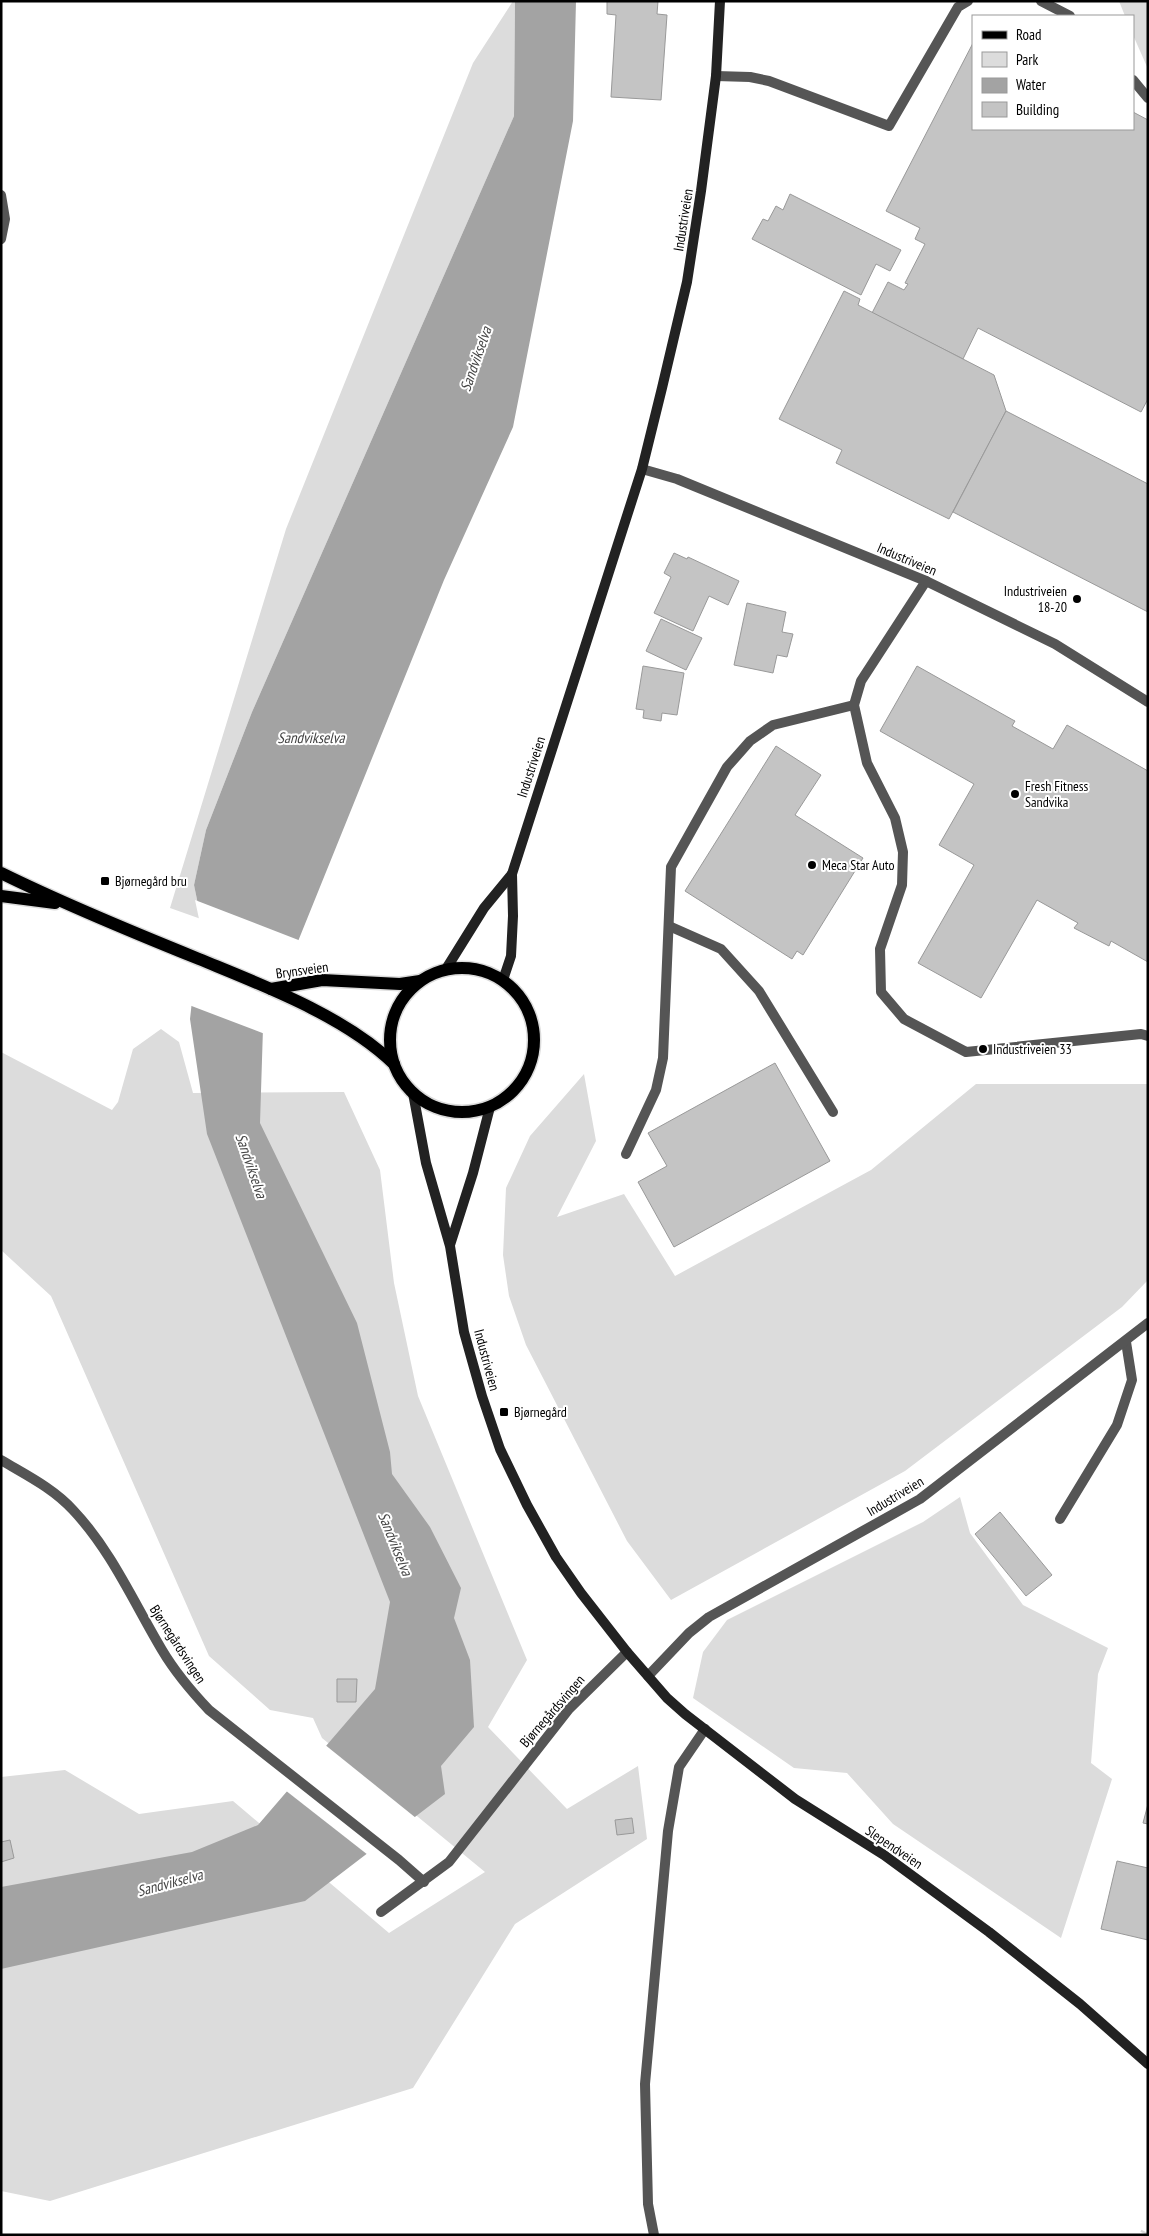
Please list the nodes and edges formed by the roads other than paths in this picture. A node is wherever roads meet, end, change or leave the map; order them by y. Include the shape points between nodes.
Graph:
1 (720, 1) edge
2 (968, 1) edge
3 (1041, 1) edge
4 (1068, 15) edge
5 (716, 76) junction
6 (1134, 81) edge
7 (1148, 98) edge
8 (1, 195) edge
9 (1, 239) edge
10 (642, 469) junction
11 (926, 581) junction
12 (1148, 702) edge
13 (854, 705) junction
14 (1, 873) edge
15 (512, 874) junction
16 (1, 896) edge
17 (65, 905) junction
18 (669, 926) junction
19 (446, 969) junction
20 (503, 980) junction
21 (420, 981) junction
22 (271, 989) junction
23 (1148, 1036) edge
24 (394, 1064) junction
25 (413, 1092) junction
26 (490, 1107) junction
27 (833, 1112) dead end
28 (626, 1154) dead end
29 (450, 1246) junction
30 (1148, 1323) edge
31 (1126, 1342) junction
32 (1, 1460) edge
33 (1060, 1519) dead end
34 (627, 1652) junction
35 (648, 1676) junction
36 (705, 1729) junction
37 (424, 1882) junction
38 (380, 1912) dead end
39 (1148, 2064) edge
40 (654, 2235) edge

1 - 5 main road, Industriveien
2 - 5 street via 958,7 889,126 770,81
3 - 4 street
5 - 10 main road, Industriveien via 687,282
6 - 7 street
8 - 9 street via 5,220
10 - 11 street, Industriveien via 677,479
10 - 15 main road, Industriveien
11 - 12 street, Industriveien via 1055,644
11 - 13 street via 861,681
13 - 18 street via 773,725 750,741 727,767 671,867
13 - 23 street via 867,763 895,818 903,852 902,885 880,949 881,992 904,1020 966,1052 1141,1034
14 - 17 main road
15 - 19 main road, Industriveien via 484,908
15 - 20 main road, Industriveien via 511,956
16 - 17 main road
17 - 22 main road
18 - 27 street via 721,949 759,991
18 - 28 street via 663,1058 656,1090
19 - 20 main road via 476,969
19 - 21 main road
20 - 26 main road via 518,993 528,1010 534,1028 534,1048 530,1066 520,1083
21 - 22 main road, Brynsveien via 400,984 322,980
21 - 24 main road via 401,1002 394,1016 390,1047
22 - 24 main road, Brynsveien via 358,1035 377,1047
24 - 25 main road
25 - 26 main road via 431,1104 451,1111
25 - 29 main road, Industriveien via 426,1163
26 - 29 main road, Industriveien
29 - 34 main road, Industriveien via 464,1332 500,1448 526,1505 556,1557
30 - 31 street, Industriveien
31 - 33 street via 1132,1380 1117,1425
31 - 35 street, Industriveien via 920,1499 709,1618 689,1632
32 - 37 street, Bjørnegårdsvingen via 56,1494 93,1534 164,1652 209,1710
34 - 35 main road, Slependveien
34 - 37 street, Bjørnegårdsvingen via 569,1710 449,1862
35 - 36 main road, Slependveien via 667,1698
36 - 39 main road, Slependveien via 795,1799 884,1855 989,1932 1080,2004
36 - 40 street via 679,1768 668,1831 645,2084 648,2204
37 - 38 street, Bjørnegårdsvingen

